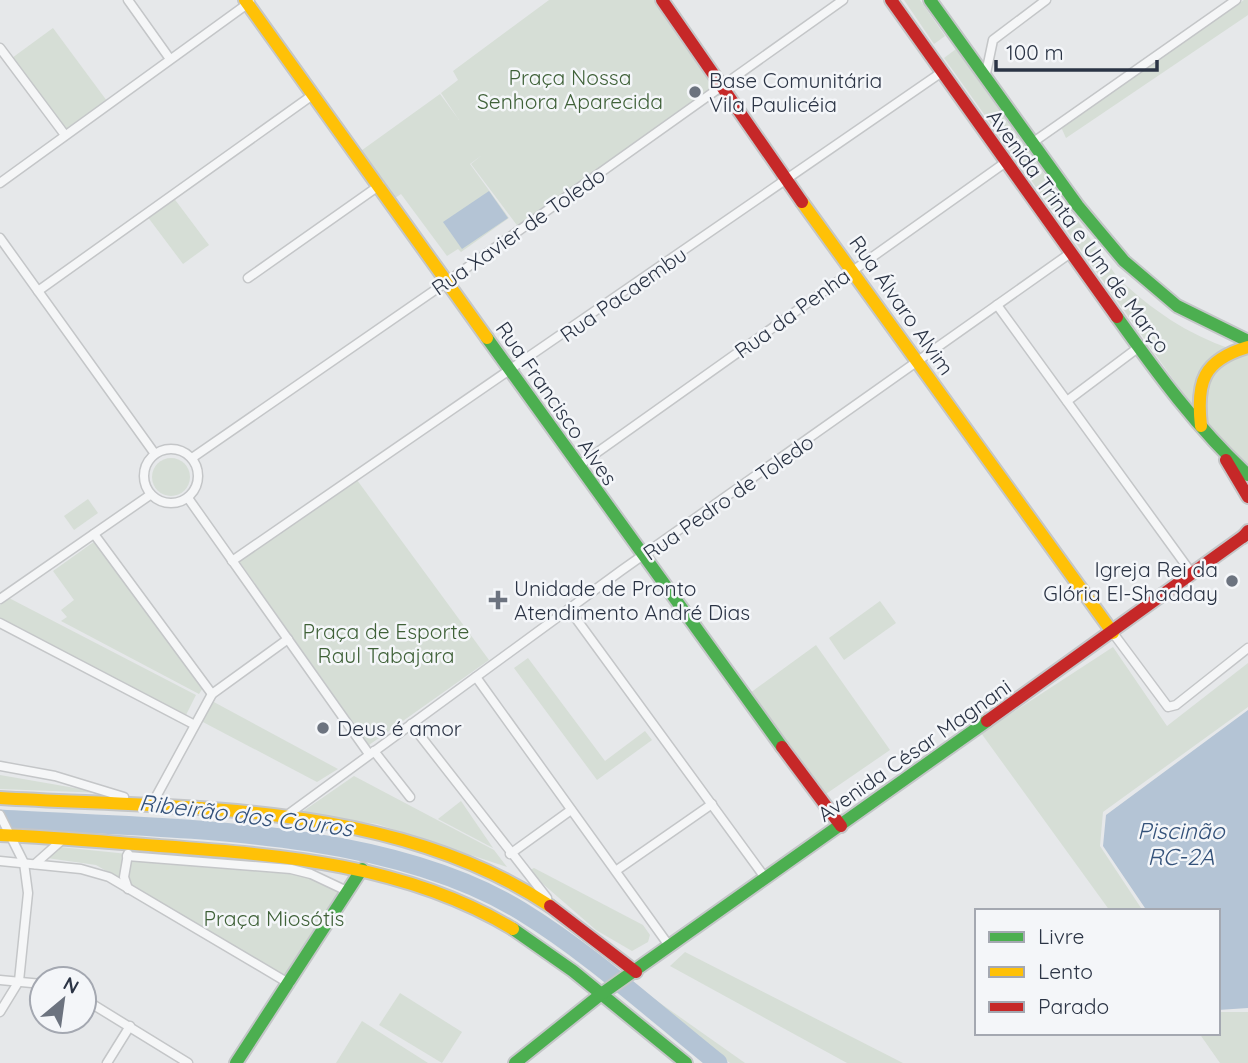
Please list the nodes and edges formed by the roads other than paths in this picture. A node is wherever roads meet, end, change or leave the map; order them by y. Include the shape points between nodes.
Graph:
1 (128, 0) edge
2 (662, 0) edge
3 (842, 0) edge
4 (891, 0) edge
5 (930, 0) edge
6 (1046, 0) edge
7 (1236, 0) edge
8 (248, 1) edge
9 (0, 48) edge
10 (170, 59) junction
11 (942, 72) junction
12 (985, 81) junction
13 (720, 87) junction
14 (314, 94) junction
15 (65, 135) junction
16 (1032, 143) junction
17 (1006, 162) junction
18 (787, 180) junction
19 (0, 184) edge
20 (380, 185) junction
21 (0, 238) edge
22 (1072, 252) junction
23 (854, 269) junction
24 (248, 278) dead end
25 (448, 281) junction
26 (38, 290) junction
27 (997, 305) junction
28 (1248, 341) edge
29 (1248, 346) edge
30 (1139, 347) junction
31 (919, 361) junction
32 (510, 371) junction
33 (1066, 401) junction
34 (1200, 426) junction
35 (1219, 448) junction
36 (155, 454) junction
37 (192, 458) junction
38 (578, 466) junction
39 (1247, 473) edge
40 (150, 495) junction
41 (1248, 497) edge
42 (188, 498) junction
43 (94, 534) junction
44 (1247, 534) edge
45 (642, 557) junction
46 (232, 561) junction
47 (1194, 575) junction
48 (0, 598) edge
49 (569, 609) junction
50 (0, 623) edge
51 (1113, 633) junction
52 (288, 639) junction
53 (1248, 648) edge
54 (476, 677) junction
55 (212, 694) junction
56 (193, 724) junction
57 (411, 724) junction
58 (371, 752) junction
59 (0, 766) edge
60 (124, 797) dead end
61 (410, 797) dead end
62 (0, 798) edge
63 (712, 804) junction
64 (150, 808) junction
65 (571, 810) junction
66 (0, 816) edge
67 (283, 818) junction
68 (841, 826) junction
69 (6, 832) edge
70 (64, 839) junction
71 (135, 844) junction
72 (510, 854) junction
73 (127, 856) junction
74 (160, 859) junction
75 (0, 860) edge
76 (24, 863) junction
77 (35, 864) junction
78 (362, 869) junction
79 (617, 870) junction
80 (766, 879) junction
81 (128, 888) junction
82 (347, 891) junction
83 (556, 908) junction
84 (670, 947) junction
85 (632, 974) junction
86 (0, 980) edge
87 (19, 981) junction
88 (28, 982) edge
89 (290, 984) junction
90 (604, 993) junction
91 (98, 1007) edge
92 (0, 1012) edge
93 (130, 1026) junction
94 (107, 1063) edge
95 (188, 1063) edge
96 (236, 1063) edge
97 (515, 1063) edge
98 (686, 1063) edge

1 - 10 street
2 - 13 main road, Rua Álvaro Alvim
3 - 13 street, Rua Xavier de Toledo
4 - 11 main road, Avenida Trinta e Um de Março
5 - 12 main road, Avenida Trinta e Um de Março
6 - 12 street via 993,40
7 - 16 street
8 - 10 street
8 - 14 main road, Rua Francisco Alves
9 - 15 street
10 - 15 street
11 - 17 main road, Avenida Trinta e Um de Março
11 - 18 street, Rua Pacaembu
12 - 16 main road, Avenida Trinta e Um de Março
13 - 18 main road, Rua Álvaro Alvim
13 - 25 street, Rua Xavier de Toledo
14 - 20 main road, Rua Francisco Alves
14 - 26 street
15 - 19 street
16 - 28 main road, Avenida Trinta e Um de Março via 1118,258 1171,303
17 - 22 main road, Avenida Trinta e Um de Março
17 - 23 street, Rua da Penha
18 - 23 main road, Rua Álvaro Alvim
18 - 32 street, Rua Pacaembu
20 - 24 street
20 - 25 main road, Rua Francisco Alves
21 - 26 street
22 - 27 street, Rua Pedro de Toledo
22 - 30 main road, Avenida Trinta e Um de Março
23 - 31 main road, Rua Álvaro Alvim
23 - 38 street, Rua da Penha
25 - 32 main road, Rua Francisco Alves
25 - 37 street, Rua Xavier de Toledo
26 - 36 street
27 - 31 street, Rua Pedro de Toledo
27 - 33 street
29 - 34 main road via 1218,359 1203,376 1198,399
30 - 33 street
30 - 34 main road, Avenida Trinta e Um de Março
31 - 45 street, Rua Pedro de Toledo
31 - 51 main road, Rua Álvaro Alvim
32 - 38 main road, Rua Francisco Alves
32 - 46 street, Rua Pacaembu
33 - 47 street
34 - 35 main road, Avenida Trinta e Um de Março
35 - 39 main road, Avenida Trinta e Um de Março
35 - 41 main road
36 - 37 street via 176,449
36 - 40 street via 143,473
37 - 42 street via 198,481
38 - 45 main road, Rua Francisco Alves
40 - 42 street via 163,503
40 - 43 street
42 - 46 street
43 - 48 street
43 - 55 street
44 - 47 main road, Avenida César Magnani
45 - 49 street, Rua Pedro de Toledo
45 - 68 main road, Rua Francisco Alves
46 - 52 street
47 - 51 main road, Avenida César Magnani
49 - 54 street, Rua Pedro de Toledo
49 - 63 street
50 - 56 street
51 - 53 street via 1168,707
51 - 68 main road, Avenida César Magnani
52 - 55 street
52 - 58 street
54 - 57 street, Rua Pedro de Toledo
54 - 65 street
55 - 56 street
56 - 64 street
57 - 58 street, Rua Pedro de Toledo
57 - 72 street
58 - 61 street
58 - 67 street, Rua Pedro de Toledo
59 - 60 street via 55,776
62 - 64 main road
63 - 79 street
63 - 80 street
64 - 67 main road
65 - 72 street
65 - 79 street
66 - 69 street
67 - 83 main road via 381,834 453,857 502,877
68 - 80 main road, Avenida César Magnani
69 - 70 main road
69 - 76 street
70 - 71 main road
70 - 77 street
71 - 73 street
71 - 74 street
71 - 78 main road via 267,854
72 - 83 street
73 - 74 street
73 - 81 street via 124,877
74 - 82 street via 291,869
75 - 76 street
76 - 77 street
76 - 87 street via 28,892
77 - 81 street via 95,871
78 - 82 main road
78 - 90 main road via 499,921
79 - 84 street
80 - 84 main road, Avenida César Magnani
81 - 89 street
82 - 89 main road
83 - 85 main road
84 - 85 main road, Avenida César Magnani
85 - 90 main road, Avenida César Magnani
86 - 87 street
87 - 88 street
87 - 92 street
89 - 96 main road
90 - 97 main road, Avenida César Magnani
90 - 98 main road
91 - 93 street
93 - 94 street
93 - 95 street

